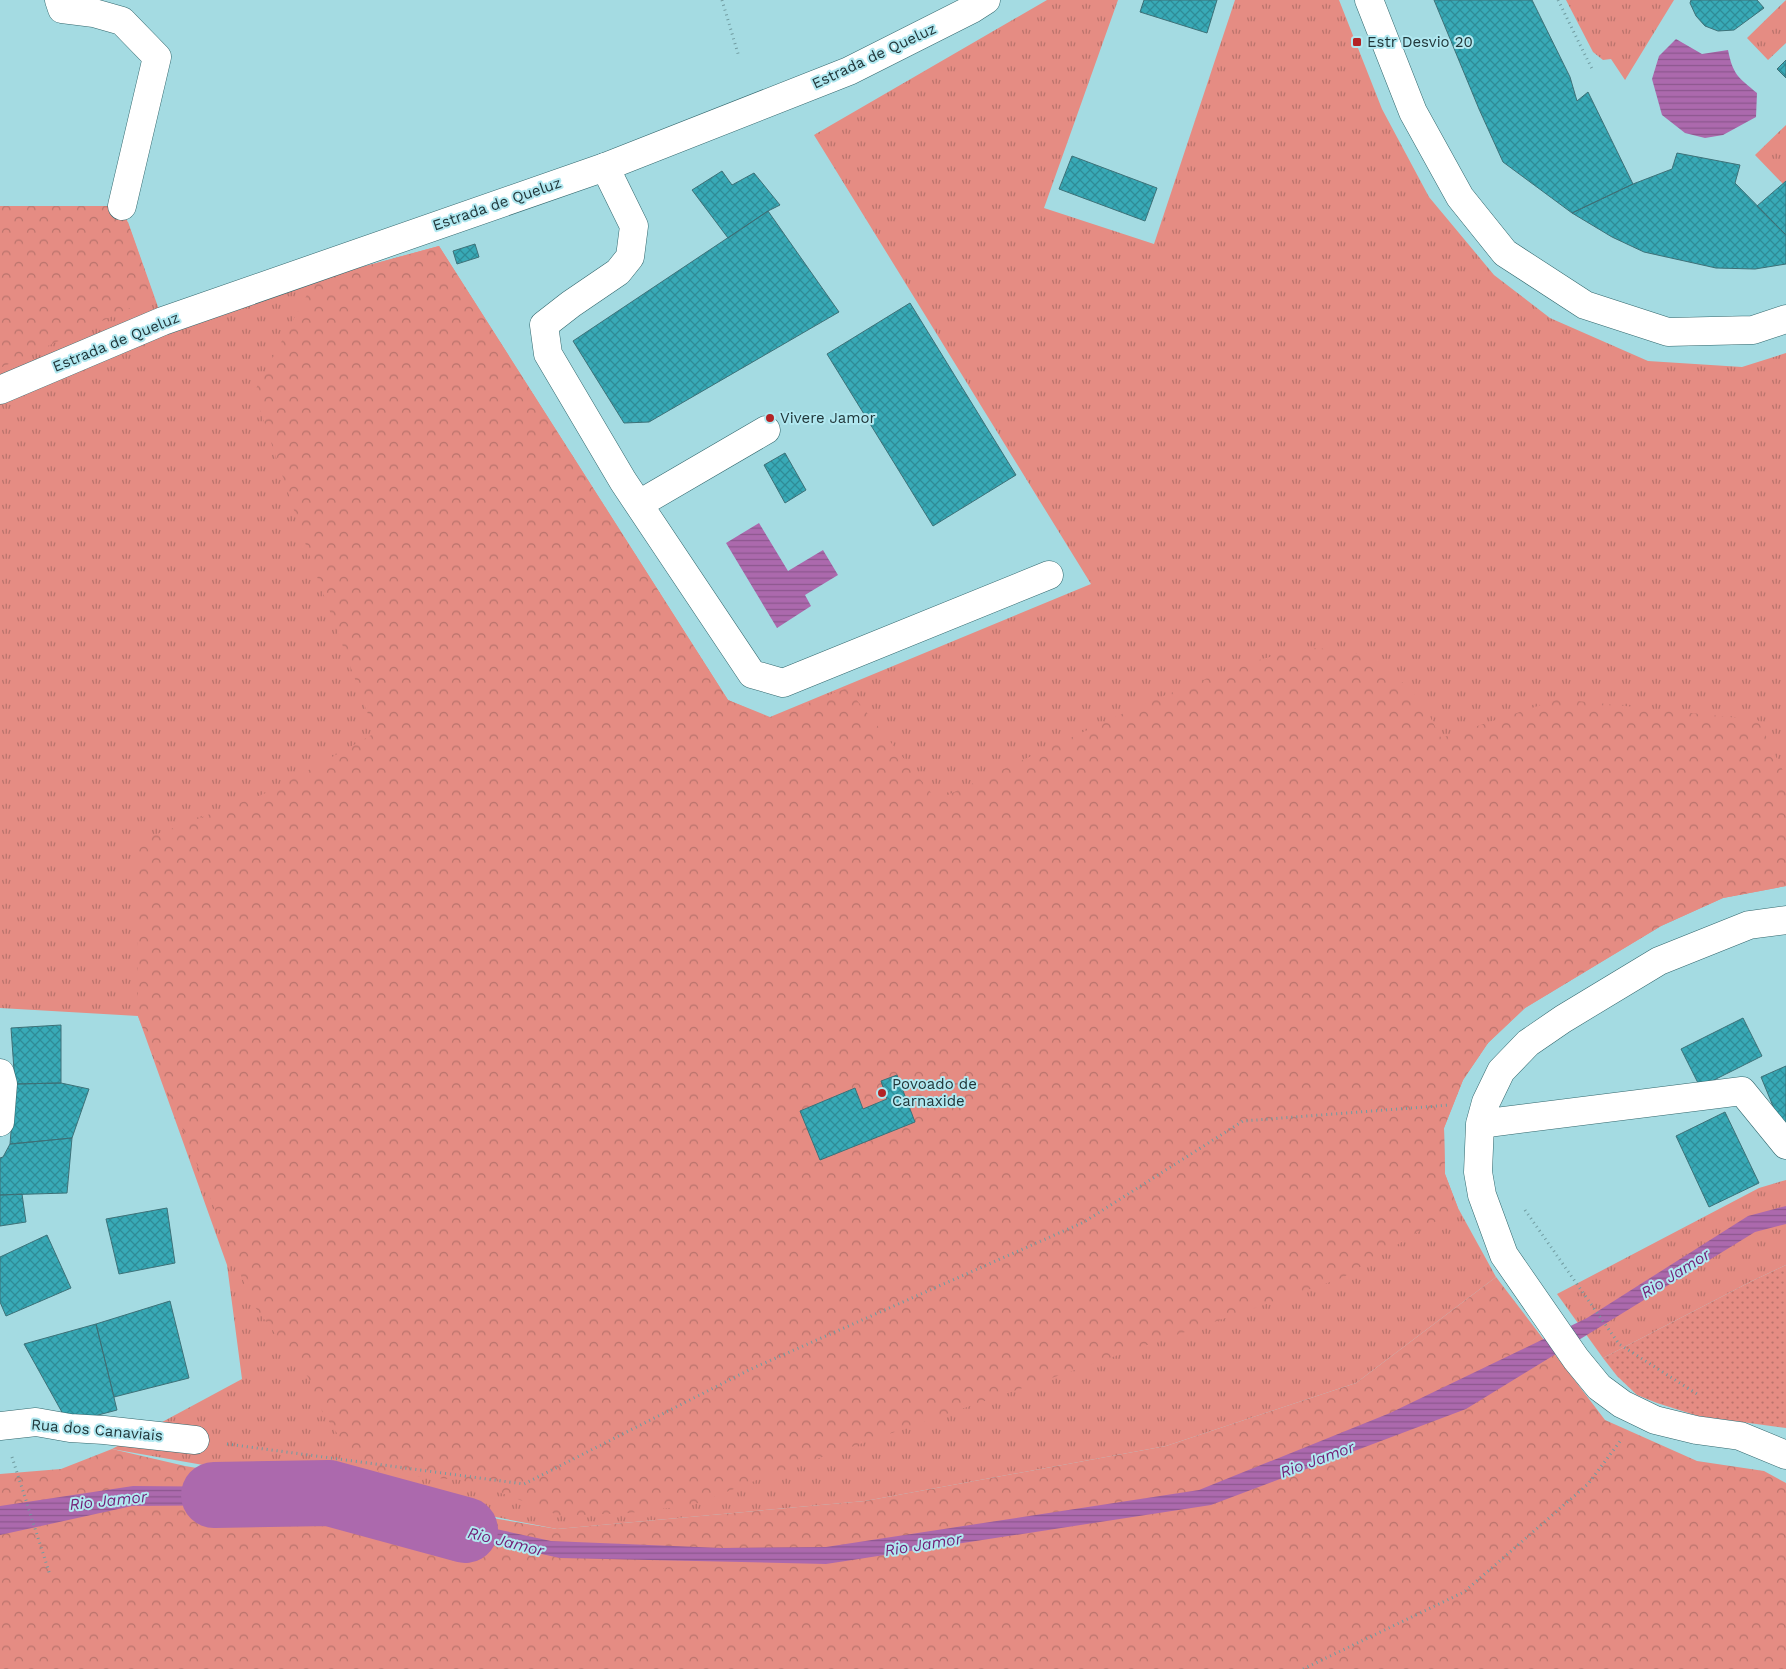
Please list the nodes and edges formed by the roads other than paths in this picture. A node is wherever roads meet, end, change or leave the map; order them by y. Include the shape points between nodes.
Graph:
1 (59, 0) edge
2 (986, 0) edge
3 (1368, 0) edge
4 (605, 167) junction
5 (122, 206) dead end
6 (1786, 318) edge
7 (0, 390) edge
8 (766, 430) dead end
9 (639, 504) junction
10 (1049, 575) dead end
11 (1786, 920) edge
12 (0, 1073) edge
13 (1483, 1113) junction
14 (0, 1122) edge
15 (1786, 1145) edge
16 (1, 1425) edge
17 (195, 1440) road end
18 (1786, 1455) edge

1 - 5 street via 62,9 122,21 157,57
2 - 4 street, Estrada de Queluz via 848,71
3 - 6 street via 1413,112 1460,197 1505,254 1585,305 1668,332 1753,330
4 - 7 street, Estrada de Queluz via 163,321
4 - 9 street via 634,226 630,257 618,272 544,325 548,354
8 - 9 street
9 - 10 street via 752,674 783,683
11 - 13 street via 1749,925 1659,960 1563,1020 1528,1043 1501,1072
12 - 14 street via 3,1084
13 - 15 street via 1742,1091
13 - 18 street via 1478,1172 1482,1195 1504,1255 1599,1387 1655,1420 1740,1436
16 - 17 street, Rua dos Canaviais via 36,1422

